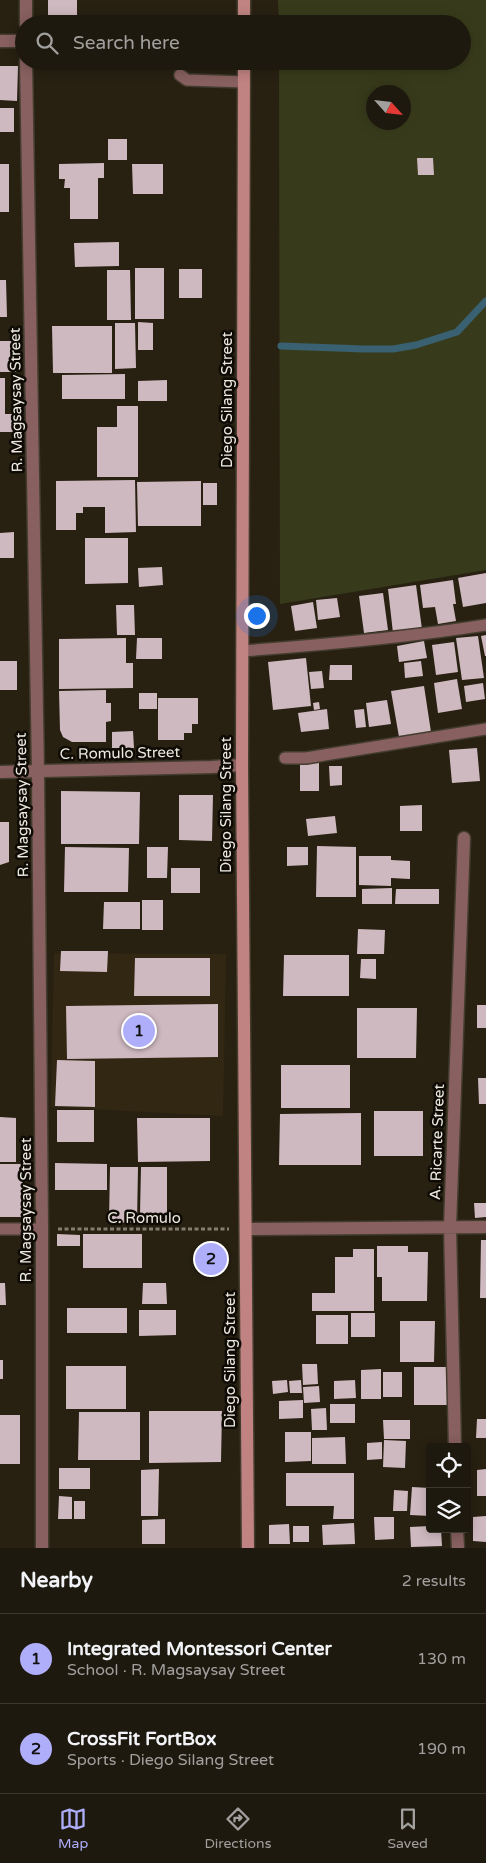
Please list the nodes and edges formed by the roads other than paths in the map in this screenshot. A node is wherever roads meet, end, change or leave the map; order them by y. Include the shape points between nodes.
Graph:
1 (26, 0) edge
2 (244, 0) edge
3 (26, 15) edge
4 (244, 15) edge
5 (0, 41) edge
6 (15, 42) edge
7 (26, 70) edge
8 (244, 70) edge
9 (180, 75) dead end
10 (244, 82) junction
11 (486, 625) edge
12 (242, 651) junction
13 (486, 729) edge
14 (285, 758) dead end
15 (242, 765) junction
16 (0, 772) edge
17 (38, 772) junction
18 (464, 838) dead end
19 (450, 1227) junction
20 (486, 1227) edge
21 (42, 1228) junction
22 (0, 1229) edge
23 (246, 1230) junction
24 (455, 1443) edge
25 (457, 1533) edge
26 (42, 1548) edge
27 (248, 1548) edge
28 (458, 1548) edge

1 - 3 street
2 - 4 street
5 - 6 street
7 - 17 street, R. Magsaysay Street
8 - 10 street, Diego Silang Street
9 - 10 lane via 187,80
10 - 12 street, Diego Silang Street
11 - 12 lane via 329,645
12 - 15 street, Diego Silang Street
13 - 14 lane via 306,758
15 - 17 street, C. Romulo Street
15 - 23 street, Diego Silang Street
16 - 17 street, C. Romulo Street
17 - 21 street, R. Magsaysay Street
18 - 19 street, A. Ricarte Street
19 - 20 street
19 - 23 street
19 - 24 street, A. Ricarte Street
21 - 22 lane
21 - 26 street, R. Magsaysay Street
23 - 27 street, Diego Silang Street
25 - 28 street

